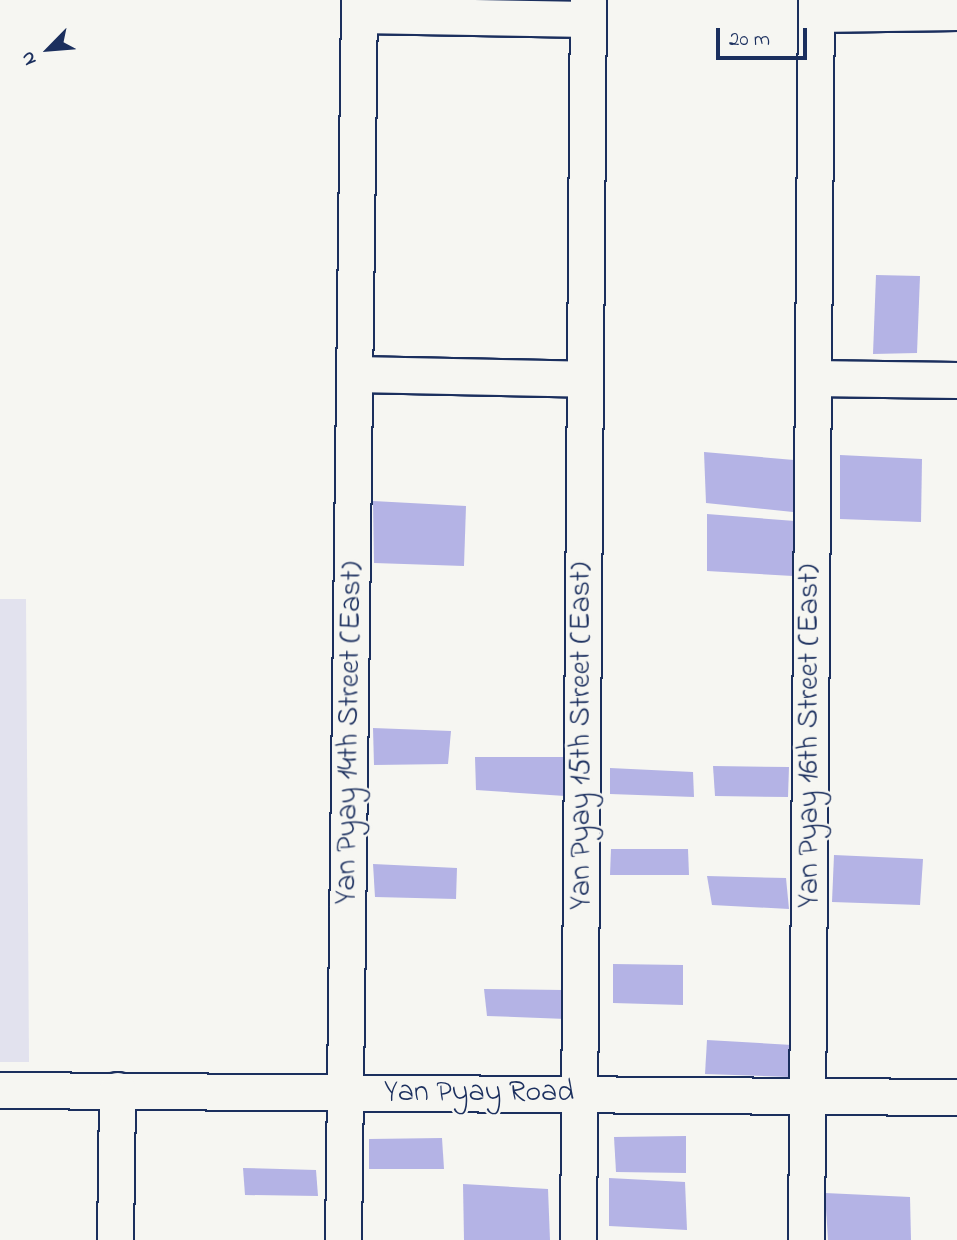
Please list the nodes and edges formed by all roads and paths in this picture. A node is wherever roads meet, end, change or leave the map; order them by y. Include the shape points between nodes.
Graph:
1 (816, 7) edge
2 (359, 8) edge
3 (588, 10) edge
4 (957, 12) edge
5 (355, 374) junction
6 (813, 378) junction
7 (585, 379) junction
8 (957, 380) edge
9 (0, 1090) edge
10 (117, 1090) junction
11 (345, 1092) junction
12 (580, 1093) junction
13 (807, 1094) junction
14 (957, 1097) edge
15 (114, 1240) edge
16 (343, 1240) edge
17 (578, 1240) edge
18 (806, 1240) edge

1 - 4 street
1 - 6 street, Yan Pyay 16th Street (East)
2 - 3 street
2 - 5 street, Yan Pyay 14th Street (East)
3 - 7 street, Yan Pyay 15th Street (East)
5 - 7 street
5 - 11 street, Yan Pyay 14th Street (East)
6 - 8 street
6 - 13 street, Yan Pyay 16th Street (East)
7 - 12 street, Yan Pyay 15th Street (East)
9 - 10 street, Yan Pyay Road
10 - 11 street, Yan Pyay Road
10 - 15 street
11 - 12 street, Yan Pyay Road
11 - 16 street, Yan Pyay 14th Street (East)
12 - 13 street, Yan Pyay Road
12 - 17 street, Yan Pyay 15th Street (East)
13 - 14 street, Yan Pyay Road
13 - 18 street, Yan Pyay 16th Street (East)

